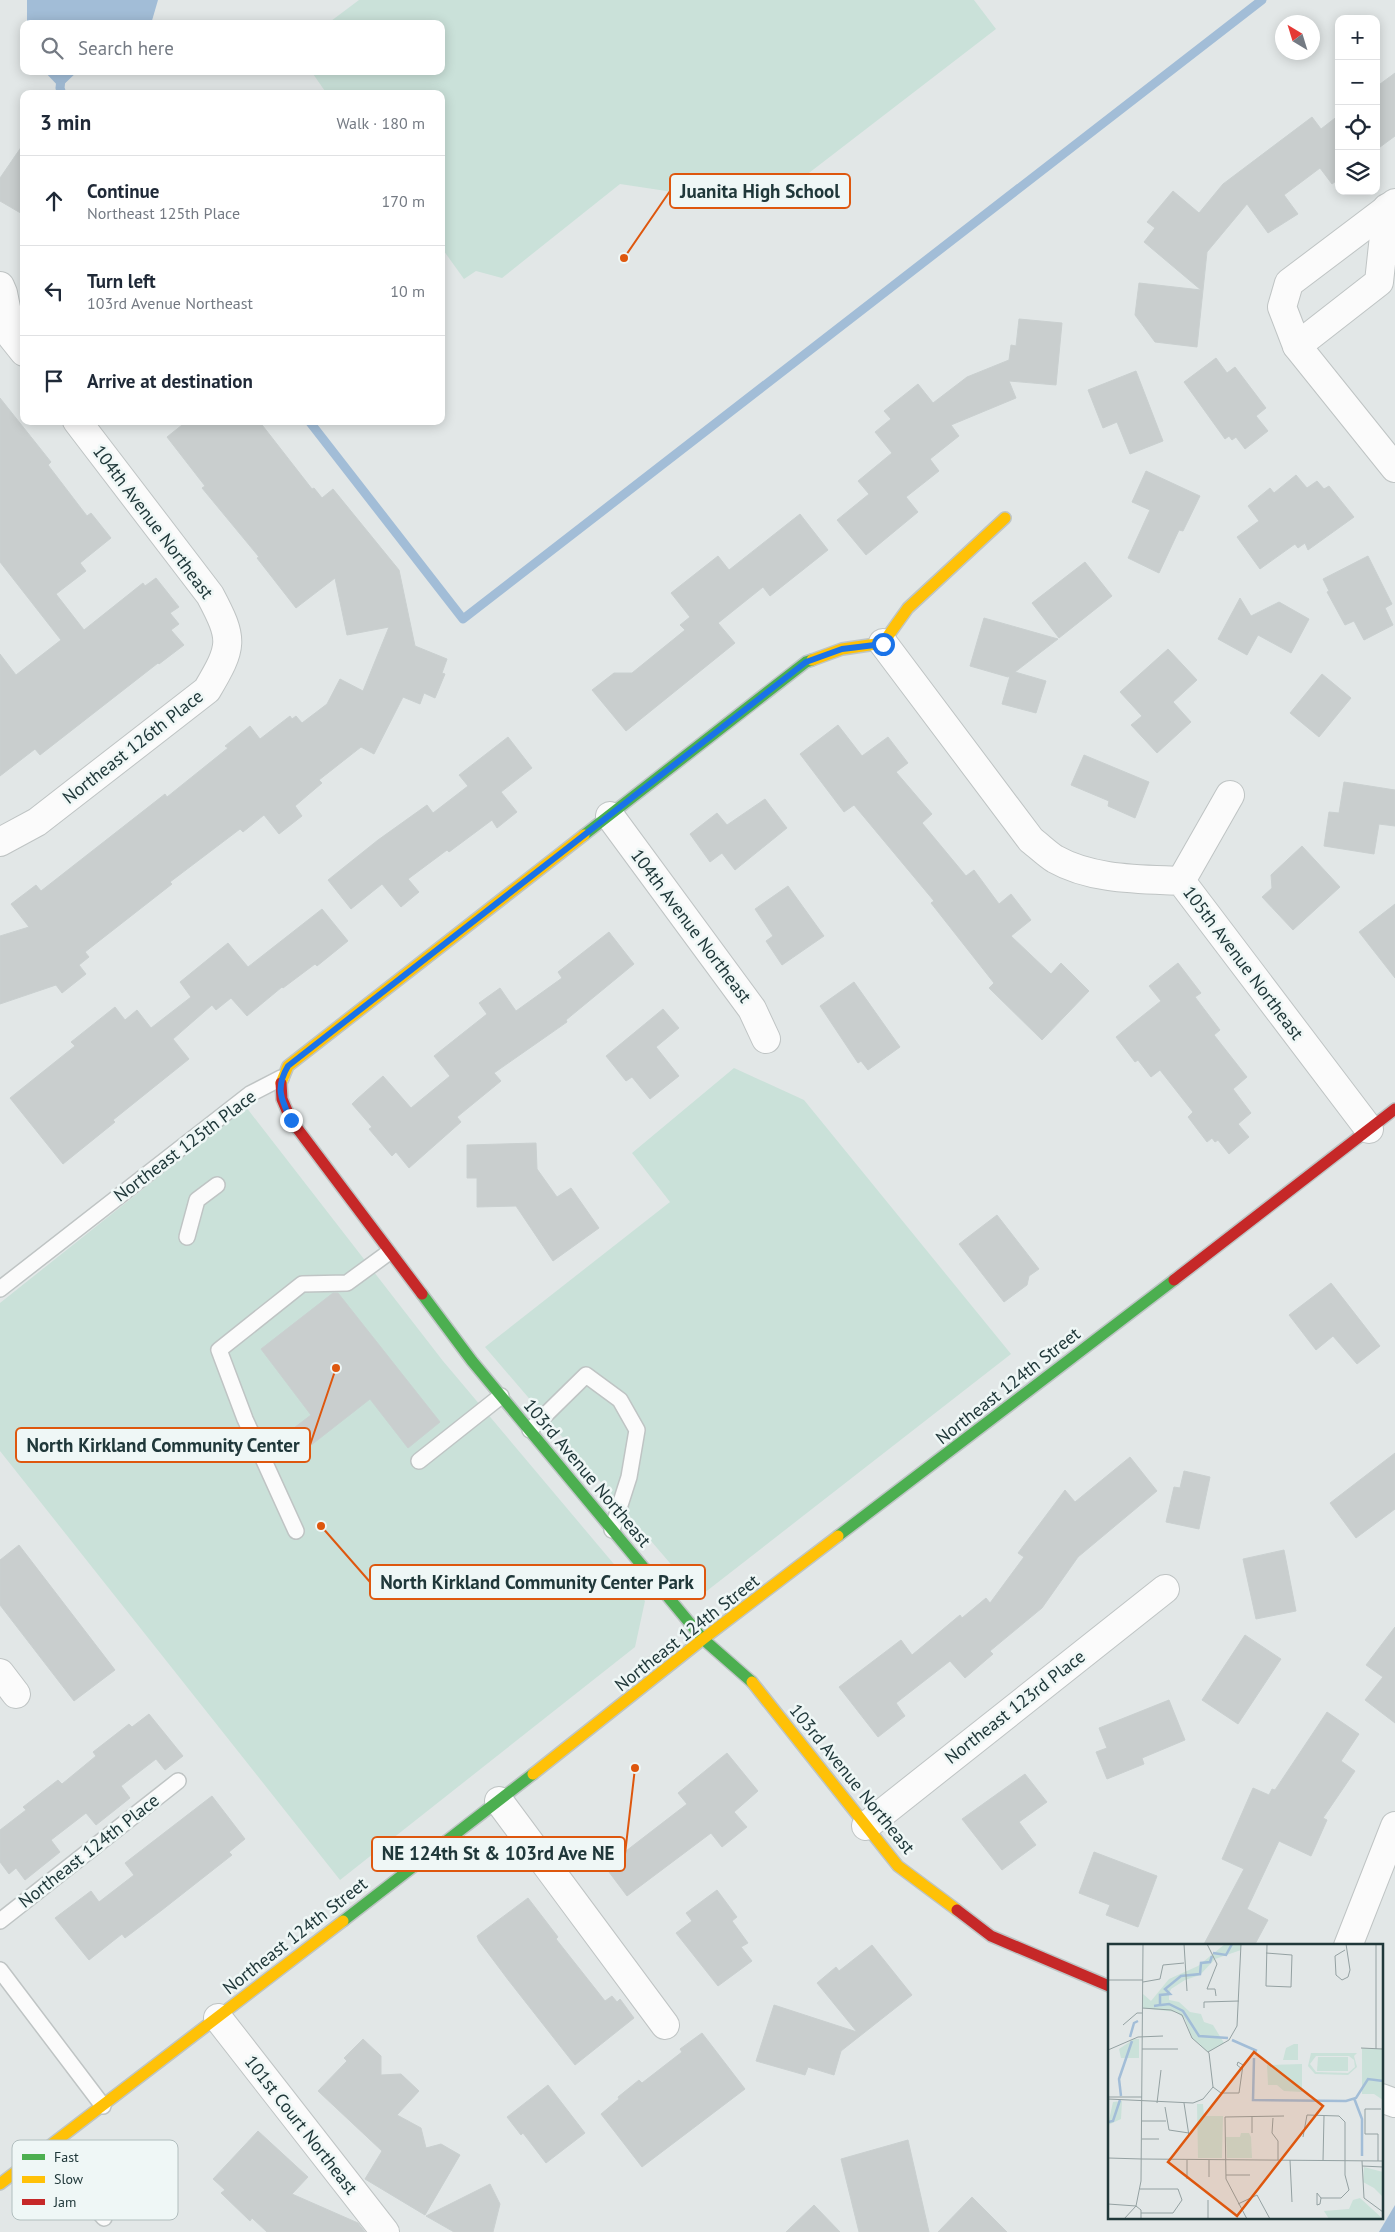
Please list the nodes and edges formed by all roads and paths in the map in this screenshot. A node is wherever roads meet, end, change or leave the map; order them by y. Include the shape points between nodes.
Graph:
1 (1391, 205) edge
2 (0, 286) edge
3 (12, 343) edge
4 (1297, 346) junction
5 (80, 425) edge
6 (1395, 468) edge
7 (1005, 518) dead end
8 (226, 625) joint
9 (883, 644) junction
10 (1230, 795) dead end
11 (610, 816) junction
12 (0, 842) edge
13 (1181, 881) junction
14 (766, 1039) dead end
15 (281, 1078) junction
16 (1395, 1109) edge
17 (1369, 1129) junction
18 (217, 1185) dead end
19 (187, 1237) dead end
20 (388, 1253) junction
21 (0, 1289) edge
22 (501, 1396) junction
23 (530, 1430) junction
24 (419, 1462) dead end
25 (296, 1530) dead end
26 (612, 1530) junction
27 (1164, 1589) dead end
28 (703, 1639) junction
29 (178, 1782) dead end
30 (499, 1801) junction
31 (866, 1826) junction
32 (1395, 1826) edge
33 (0, 1922) edge
34 (1349, 1944) edge
35 (0, 1970) edge
36 (1108, 1986) edge
37 (218, 2018) junction
38 (664, 2025) dead end
39 (1382, 2098) edge
40 (1395, 2103) edge
41 (103, 2106) junction
42 (57, 2140) edge
43 (12, 2175) edge
44 (0, 2184) edge
45 (385, 2232) edge

1 - 4 street via 1379,282
1 - 4 street via 1289,283 1282,308
2 - 3 street
4 - 6 street
5 - 8 street, 104th Avenue Northeast via 210,595
7 - 9 street via 908,608
8 - 12 street, Northeast 126th Place via 228,645 221,666 207,690 37,822
9 - 11 street, Northeast 125th Place via 842,649 806,662
9 - 13 street, 105th Avenue Northeast via 1031,840 1055,859 1088,872
10 - 13 street
11 - 14 street, 104th Avenue Northeast via 752,1009
11 - 15 street, Northeast 125th Place via 288,1066
13 - 17 street, 105th Avenue Northeast
15 - 20 street, 103rd Avenue Northeast via 280,1097 291,1120
15 - 21 lane, Northeast 125th Place via 250,1094
16 - 17 street, Northeast 124th Street
17 - 28 street, Northeast 124th Street via 1035,1388
18 - 19 lane via 197,1200
20 - 22 street, 103rd Avenue Northeast
20 - 25 lane via 346,1283 302,1284 219,1350 245,1419
22 - 23 street, 103rd Avenue Northeast
22 - 24 lane
23 - 26 street, 103rd Avenue Northeast
23 - 26 lane via 586,1375 620,1400 637,1430 629,1478
26 - 28 street, 103rd Avenue Northeast
27 - 31 street, Northeast 123rd Place
28 - 30 street, Northeast 124th Street
28 - 31 street, 103rd Avenue Northeast via 750,1681
29 - 33 lane, Northeast 124th Place
30 - 37 street, Northeast 124th Street
30 - 38 street
31 - 36 street, 103rd Avenue Northeast via 898,1866 991,1936
32 - 34 street
35 - 41 lane
37 - 41 street, Northeast 124th Street
37 - 45 street, 101st Court Northeast
39 - 40 street
41 - 42 street, Northeast 124th Street
43 - 44 street, Northeast 124th Street

